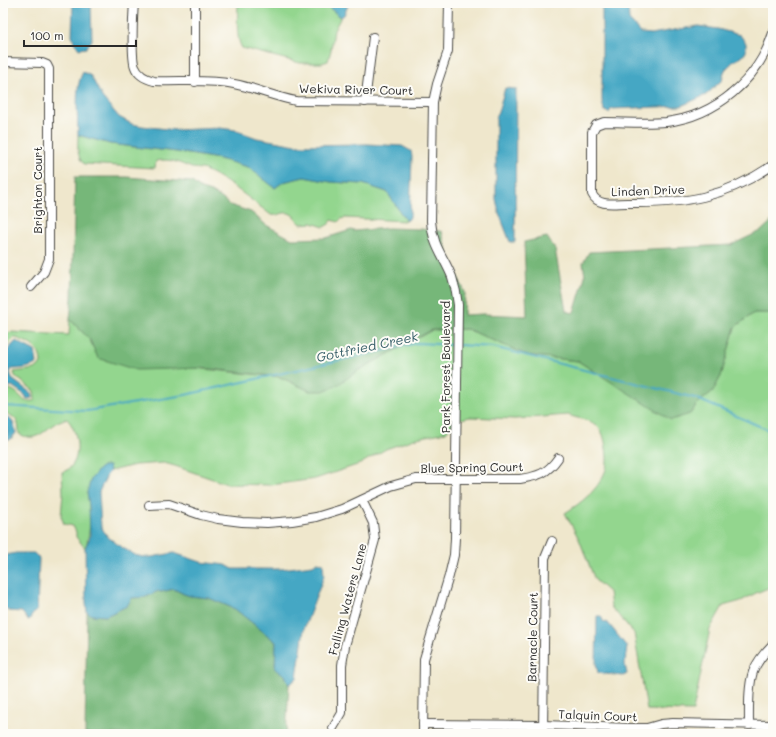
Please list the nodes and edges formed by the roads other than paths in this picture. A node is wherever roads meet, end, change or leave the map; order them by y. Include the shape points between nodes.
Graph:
1 (134, 3) edge
2 (195, 3) edge
3 (449, 3) edge
4 (773, 33) edge
5 (373, 37) dead end
6 (3, 62) edge
7 (195, 82) junction
8 (366, 102) junction
9 (433, 102) junction
10 (773, 165) edge
11 (31, 287) dead end
12 (558, 458) dead end
13 (456, 478) junction
14 (362, 500) junction
15 (149, 505) dead end
16 (552, 541) dead end
17 (773, 644) edge
18 (423, 724) junction
19 (543, 725) junction
20 (749, 725) junction
21 (773, 725) edge
22 (333, 728) dead end
23 (423, 734) edge
24 (543, 734) edge

1 - 7 street, Wekiva River Court via 133,63 138,72 154,81
2 - 7 street
3 - 9 street, Park Forest Boulevard via 448,51
4 - 10 street, Linden Drive via 751,74 735,91 714,106 677,120 604,122 596,125 592,132 592,194 602,203 658,204 698,199 747,181
5 - 8 street
6 - 11 street, Brighton Court via 38,62 47,65 49,69 49,259 44,272
7 - 8 street, Wekiva River Court via 234,84 296,101
8 - 9 street, Wekiva River Court
9 - 13 street, Park Forest Boulevard via 432,229 437,250 453,279 458,305
12 - 13 street, Blue Spring Court via 547,471 520,479
13 - 14 street, Blue Spring Court via 407,481
13 - 18 street, Park Forest Boulevard via 454,555 424,660
14 - 15 street, Blue Spring Court via 316,517 267,523 218,519 169,504
14 - 22 street, Falling Waters Lane via 373,523 375,540 345,646 342,665 342,712
16 - 19 street, Barnacle Court via 546,558
17 - 20 street via 761,656 753,672 749,698
18 - 19 street, Talquin Court
18 - 23 street, Park Forest Boulevard
19 - 20 street, Talquin Court via 631,728 673,723
19 - 24 street, Barnacle Court
20 - 21 street, Talquin Court

